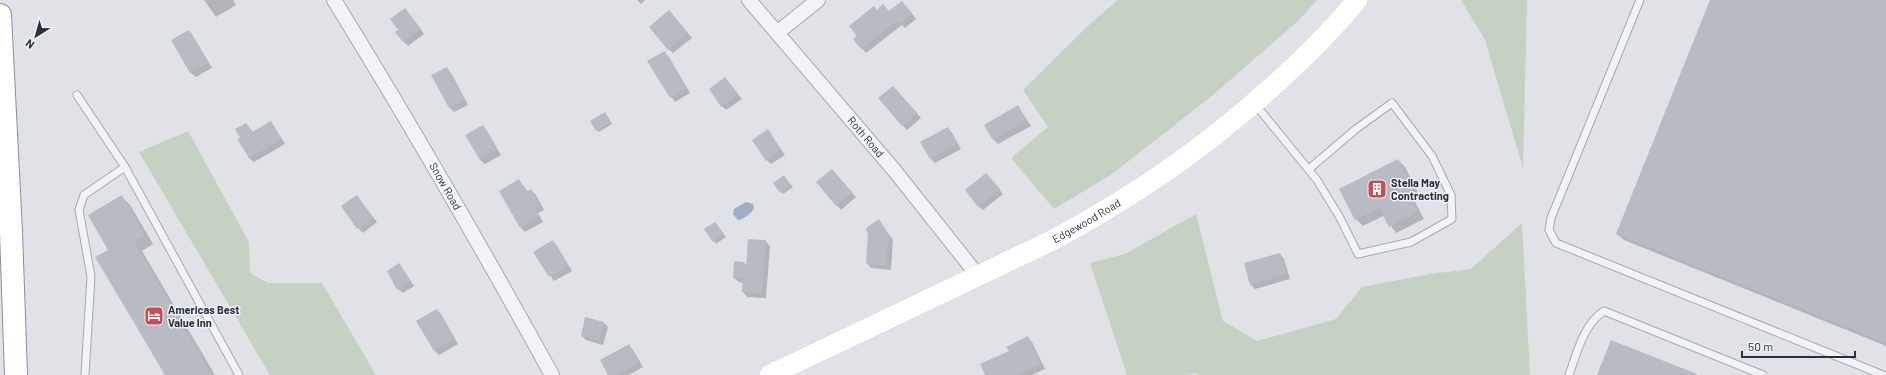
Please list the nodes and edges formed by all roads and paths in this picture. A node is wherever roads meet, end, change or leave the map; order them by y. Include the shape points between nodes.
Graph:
1 (334, 0) edge
2 (749, 0) edge
3 (818, 0) edge
4 (1357, 0) edge
5 (1640, 0) edge
6 (0, 15) edge
7 (777, 33) junction
8 (77, 95) dead end
9 (1254, 103) junction
10 (125, 166) junction
11 (1309, 169) junction
12 (978, 277) junction
13 (16, 375) edge
14 (85, 375) edge
15 (239, 375) edge
16 (552, 375) edge
17 (770, 375) edge
18 (1569, 375) edge
19 (1763, 375) edge
20 (1883, 375) edge

1 - 16 street, Snow Road via 461,212
2 - 7 street, Roth Road
3 - 7 street
4 - 9 street, Edgewood Road via 1312,49
5 - 20 lane via 1551,218 1549,230 1556,243
6 - 13 highway
7 - 12 street, Roth Road via 894,170
8 - 10 lane
9 - 11 lane
9 - 12 street, Edgewood Road via 1147,186 1090,221
10 - 14 lane via 84,195 79,210 91,276
10 - 15 lane
11 - 11 lane via 1339,216 1358,254 1411,242 1452,219 1451,195 1432,156 1392,103 1356,129
12 - 17 street, Edgewood Road
18 - 19 lane via 1587,328 1596,316 1604,311

